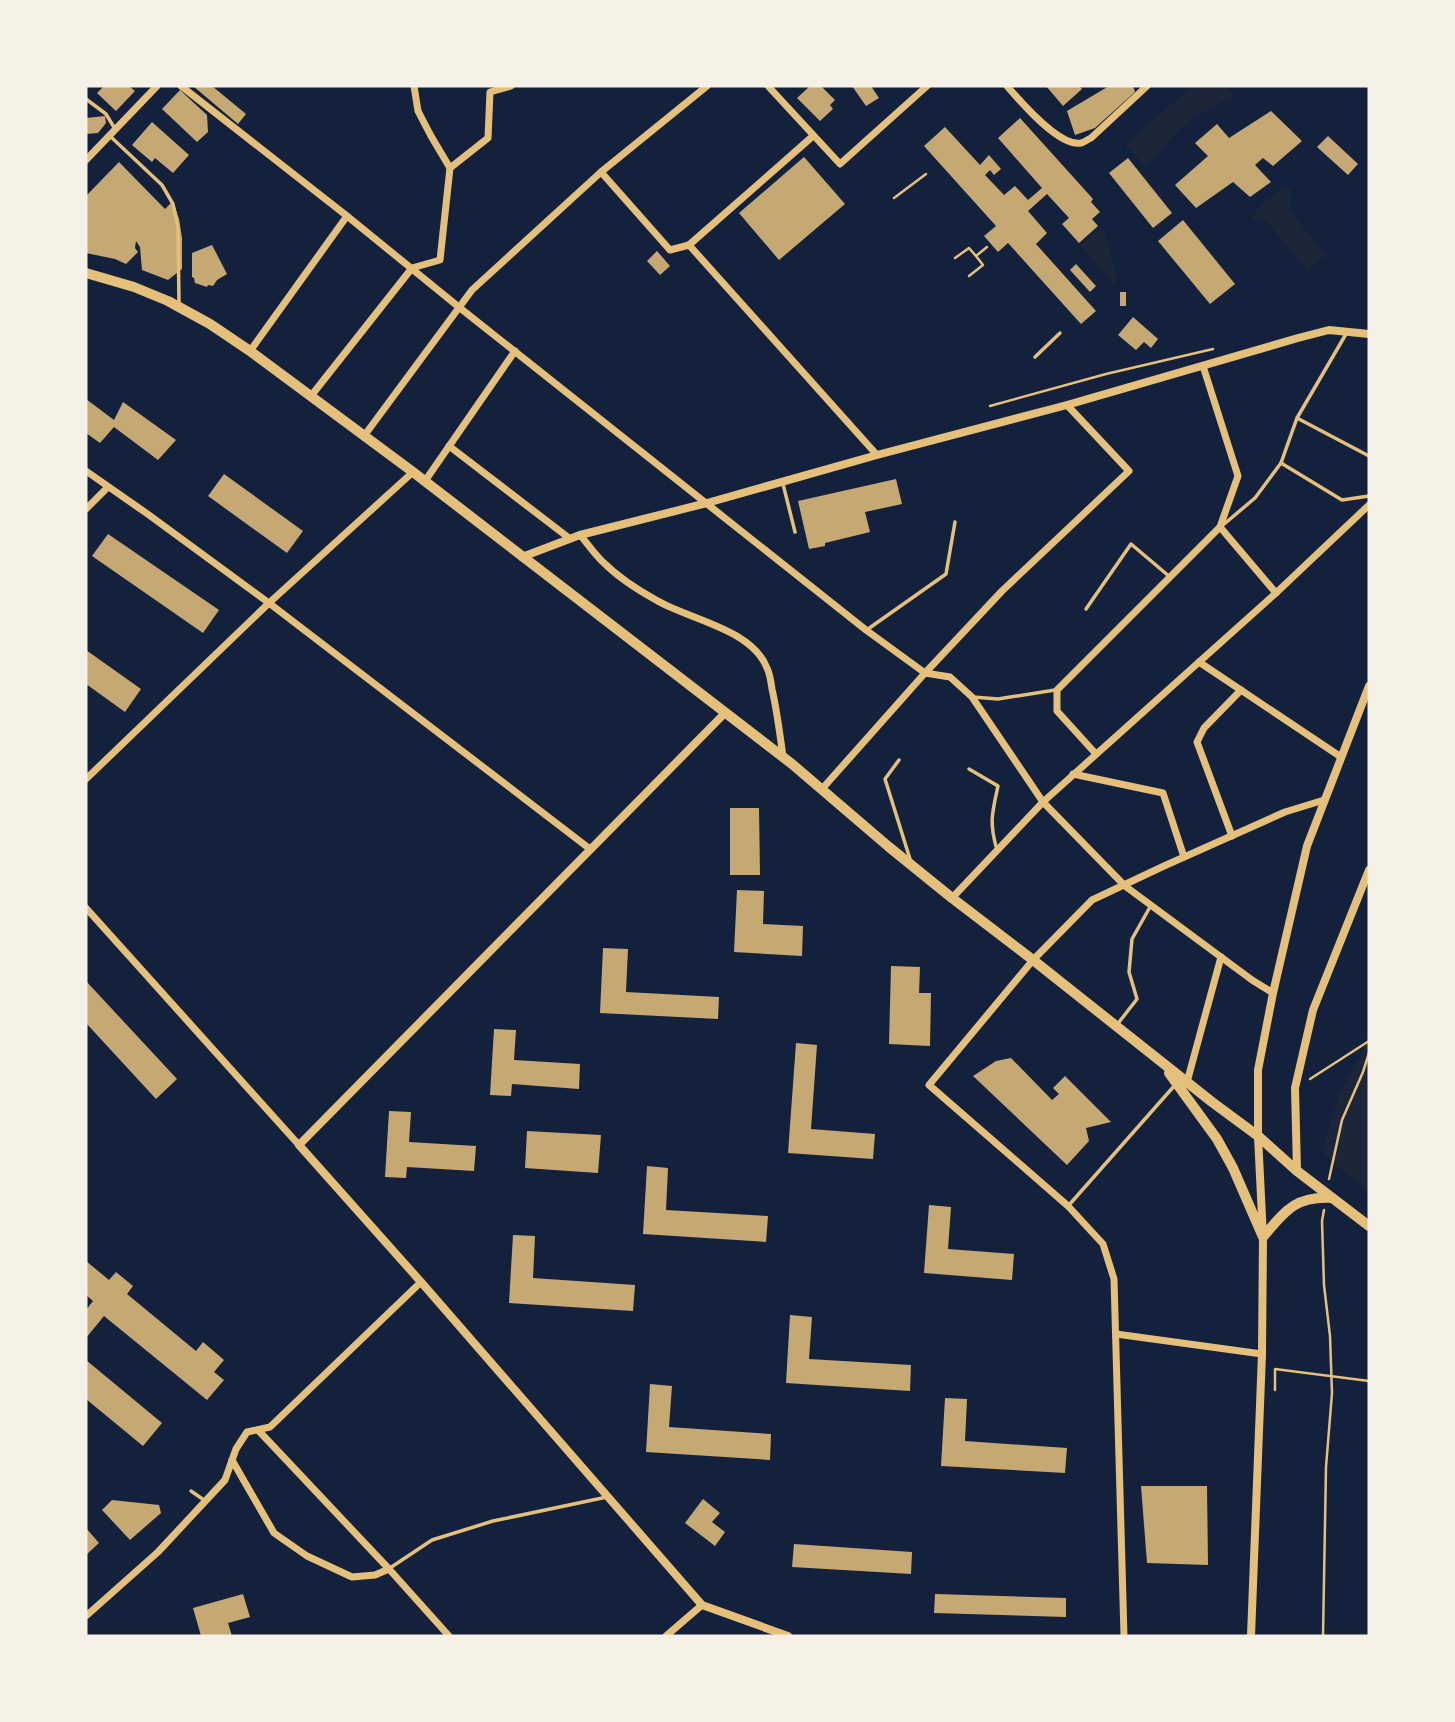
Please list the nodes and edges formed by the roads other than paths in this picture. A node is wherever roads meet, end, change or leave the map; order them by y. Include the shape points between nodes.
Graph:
1 (157, 86) edge
2 (181, 86) edge
3 (414, 86) edge
4 (511, 86) edge
5 (707, 86) edge
6 (768, 86) edge
7 (928, 86) edge
8 (1007, 86) edge
9 (1147, 86) edge
10 (86, 99) edge
11 (112, 132) junction
12 (813, 136) junction
13 (86, 160) edge
14 (450, 168) junction
15 (601, 172) junction
16 (347, 216) junction
17 (689, 245) junction
18 (412, 268) junction
19 (86, 273) edge
20 (179, 307) junction
21 (460, 308) junction
22 (1347, 332) junction
23 (1060, 333) dead end
24 (1369, 334) edge
25 (250, 351) junction
26 (515, 351) junction
27 (1035, 356) dead end
28 (1203, 366) junction
29 (311, 396) junction
30 (1067, 405) junction
31 (1297, 418) junction
32 (365, 436) junction
33 (449, 446) junction
34 (877, 455) junction
35 (1369, 456) edge
36 (1281, 463) junction
37 (86, 471) edge
38 (413, 472) junction
39 (425, 481) junction
40 (783, 481) junction
41 (108, 487) junction
42 (1369, 496) edge
43 (707, 503) junction
44 (1369, 505) edge
45 (86, 509) edge
46 (955, 522) dead end
47 (1220, 527) junction
48 (795, 532) dead end
49 (580, 535) junction
50 (569, 538) junction
51 (522, 557) junction
52 (1170, 577) junction
53 (1276, 593) junction
54 (268, 603) junction
55 (1086, 609) dead end
56 (866, 631) junction
57 (1199, 662) junction
58 (925, 673) junction
59 (1369, 686) edge
60 (1057, 690) junction
61 (1241, 690) junction
62 (972, 697) junction
63 (725, 713) junction
64 (1096, 754) junction
65 (783, 757) junction
66 (1341, 757) junction
67 (899, 761) dead end
68 (969, 769) dead end
69 (89, 772) edge
70 (1073, 774) junction
71 (86, 779) edge
72 (821, 789) junction
73 (1324, 800) junction
74 (1043, 802) junction
75 (1232, 836) junction
76 (590, 849) junction
77 (997, 850) junction
78 (1184, 857) junction
79 (912, 866) junction
80 (1369, 870) edge
81 (1125, 886) junction
82 (952, 898) junction
83 (1152, 905) junction
84 (86, 908) edge
85 (1222, 957) junction
86 (1033, 960) junction
87 (1273, 993) junction
88 (1116, 1026) junction
89 (1182, 1083) junction
90 (1258, 1136) junction
91 (299, 1145) junction
92 (1300, 1174) junction
93 (1333, 1198) junction
94 (1068, 1206) junction
95 (1369, 1226) edge
96 (1263, 1237) junction
97 (421, 1282) junction
98 (1116, 1334) junction
99 (1262, 1354) junction
100 (257, 1430) junction
101 (232, 1461) junction
102 (191, 1491) dead end
103 (607, 1497) junction
104 (206, 1501) junction
105 (389, 1569) junction
106 (702, 1605) junction
107 (86, 1616) edge
108 (449, 1636) edge
109 (666, 1636) edge
110 (789, 1636) edge
111 (1124, 1636) edge
112 (1251, 1636) edge

1 - 11 street
2 - 16 street
3 - 14 street via 418,110
4 - 14 street via 490,92 488,138
5 - 15 street
6 - 12 street
7 - 12 street via 840,164
8 - 9 street via 1057,135 1081,143
10 - 11 lane via 106,114
11 - 13 street
11 - 20 lane via 162,185 173,204 178,227
12 - 17 street
14 - 18 street via 440,260
15 - 17 street via 670,250
15 - 21 street via 472,290
16 - 18 street
16 - 25 street
17 - 34 street
18 - 21 street
18 - 29 street
19 - 20 main road
20 - 25 main road
21 - 26 street
21 - 32 street
22 - 24 street
22 - 28 street via 1329,330
22 - 31 lane
23 - 27 lane
25 - 29 main road
26 - 33 street
26 - 43 street
28 - 30 street
28 - 47 street via 1238,476
29 - 32 main road
30 - 34 street
30 - 58 street via 1129,471 1002,591
31 - 35 lane
31 - 36 lane
32 - 38 main road
33 - 39 street
33 - 50 street
34 - 40 street
36 - 42 lane via 1342,500
36 - 47 lane via 1255,498
37 - 41 street
38 - 39 main road
38 - 54 street
39 - 51 main road
40 - 43 street
40 - 48 lane
41 - 45 street
41 - 54 street
43 - 49 street
43 - 56 street
44 - 53 street
46 - 56 lane via 946,574
47 - 52 street
47 - 53 street
49 - 50 street
49 - 65 street via 605,565 630,584 670,608 749,643 767,668
50 - 51 street
51 - 63 main road
52 - 55 lane via 1131,544
52 - 60 street
53 - 57 street
54 - 69 street
54 - 76 street
56 - 58 street
57 - 61 street
57 - 64 street
58 - 62 street via 950,677
58 - 72 street
59 - 66 street
60 - 62 lane via 998,699
60 - 64 street via 1058,711
61 - 66 street
61 - 75 street via 1204,728 1197,742
62 - 74 street
63 - 65 main road
63 - 76 street
64 - 70 street
65 - 72 main road
66 - 73 street
67 - 79 lane via 885,779
68 - 77 lane via 998,786 991,830
69 - 71 street
70 - 74 street
70 - 78 street via 1163,793
72 - 79 main road
73 - 75 street
73 - 87 street via 1307,846
74 - 77 street
74 - 81 street
75 - 78 street
76 - 91 street
77 - 82 street
78 - 81 street
79 - 82 main road
80 - 92 street via 1313,1010 1295,1088
81 - 83 street
81 - 86 street via 1092,900
82 - 86 main road
83 - 85 street
83 - 88 lane via 1132,939 1129,972 1137,999
84 - 91 street
85 - 87 street
85 - 89 street
86 - 88 main road
86 - 94 street via 929,1086
87 - 90 street via 1258,1070
88 - 89 main road
89 - 90 main road
89 - 94 lane
89 - 96 main road via 1233,1168
90 - 92 main road
90 - 96 street
91 - 97 street
92 - 93 main road
93 - 95 main road
93 - 96 main road via 1312,1198 1293,1205
94 - 98 street via 1103,1244 1114,1279
96 - 99 street
97 - 100 street via 270,1427
97 - 103 street
98 - 99 street
98 - 111 street
99 - 112 street
100 - 101 street via 247,1432
100 - 105 street
101 - 104 street via 225,1480
101 - 105 street via 274,1533 307,1556 352,1577
102 - 104 lane
103 - 105 lane via 493,1521 432,1540
103 - 106 street
104 - 107 street via 158,1552
105 - 108 street
106 - 109 street
106 - 110 street

